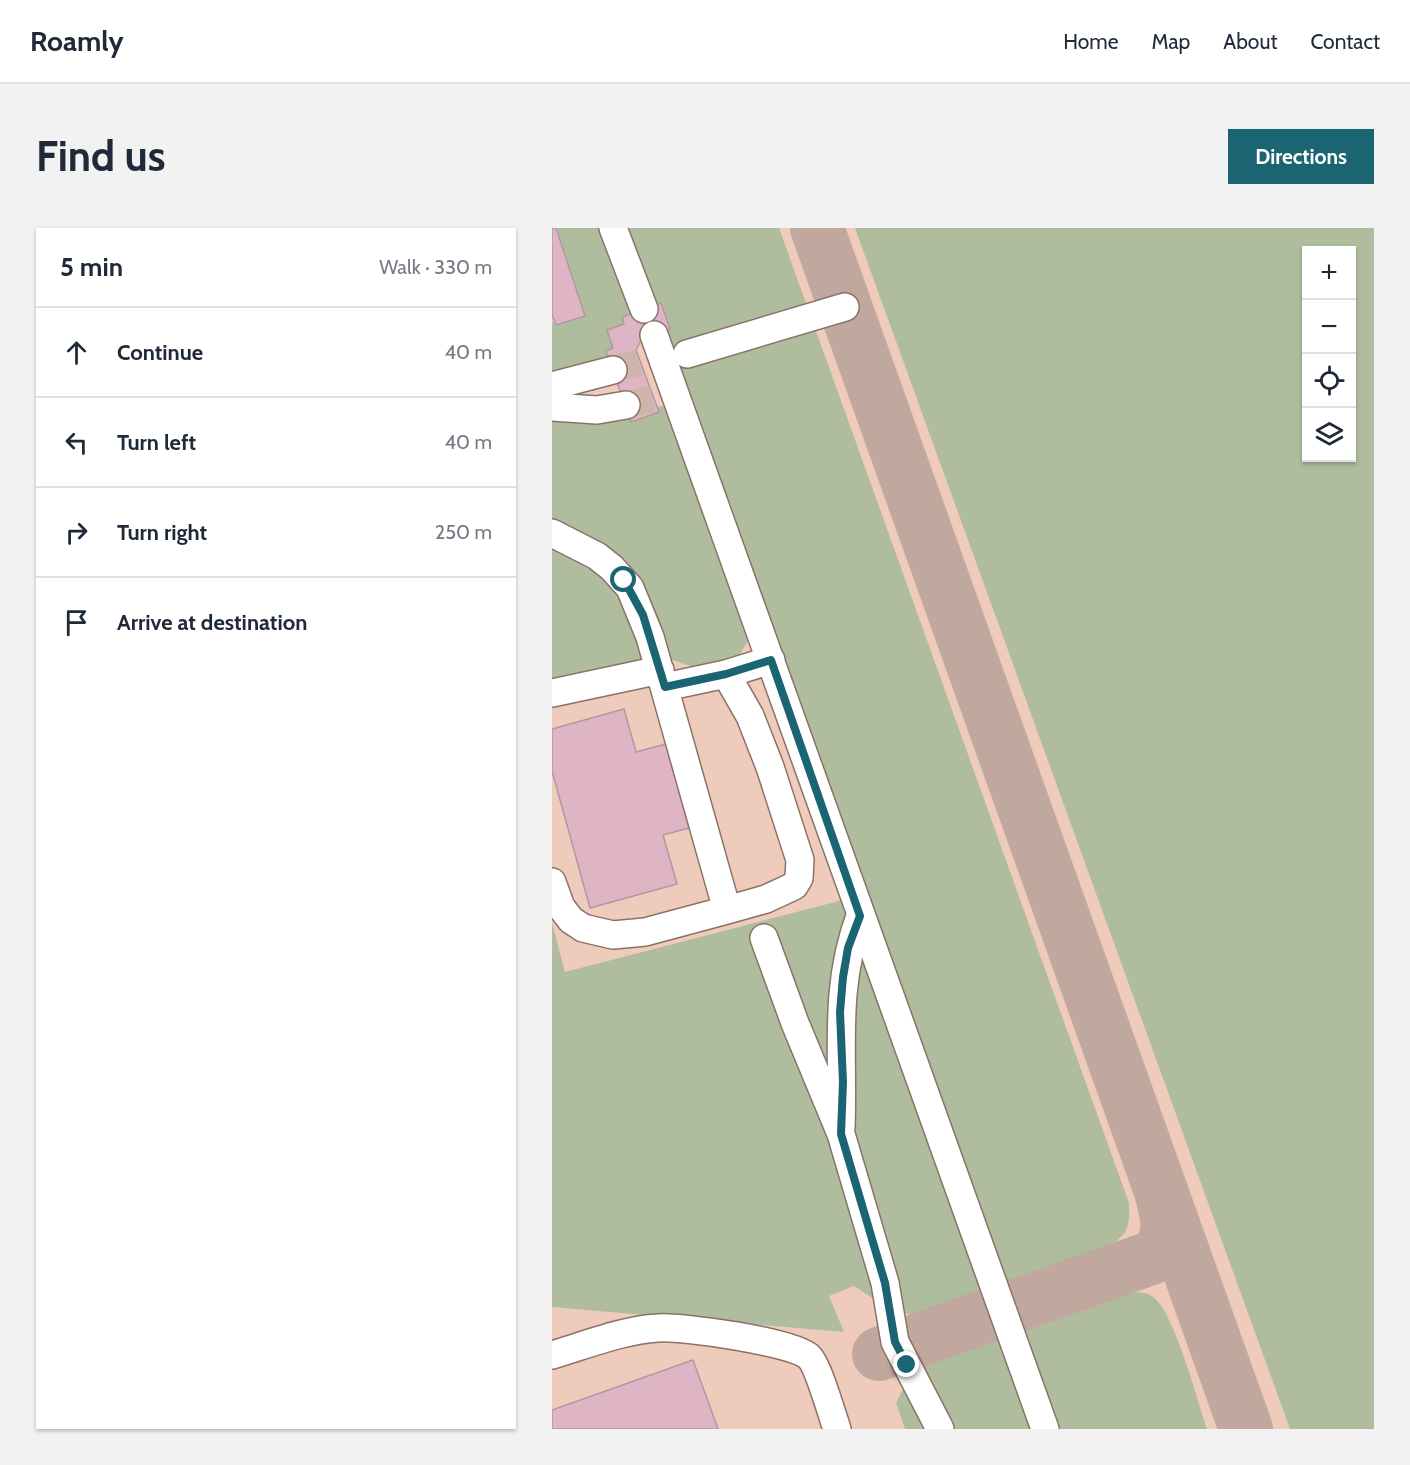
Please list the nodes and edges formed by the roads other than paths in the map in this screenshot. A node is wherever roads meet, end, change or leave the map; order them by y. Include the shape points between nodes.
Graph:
1 (613, 228) edge
2 (845, 307) dead end
3 (644, 309) dead end
4 (613, 370) tunnel mouth
5 (552, 386) edge
6 (626, 405) tunnel mouth
7 (552, 407) edge
8 (552, 533) edge
9 (771, 660) junction
10 (726, 674) junction
11 (662, 679) junction
12 (552, 693) edge
13 (552, 882) edge
14 (727, 910) junction
15 (860, 916) junction
16 (764, 938) dead end
17 (841, 1134) junction
18 (552, 1355) edge
19 (837, 1429) edge
20 (940, 1429) edge
21 (1045, 1429) edge

1 - 3 lane
2 - 9 lane via 661,352 665,395
4 - 5 lane
6 - 7 lane via 597,410
8 - 11 lane via 597,556 624,580 643,615
9 - 10 lane
9 - 15 lane
10 - 11 lane
10 - 14 lane via 750,716 770,766 801,871 788,891
11 - 12 lane
11 - 14 lane
13 - 14 lane via 561,907 572,920 583,928 614,935 645,932
15 - 17 lane via 848,948 842,989
15 - 21 lane
16 - 17 lane
17 - 20 lane via 885,1283 895,1342
18 - 19 lane via 658,1328 687,1329 801,1350 811,1358

